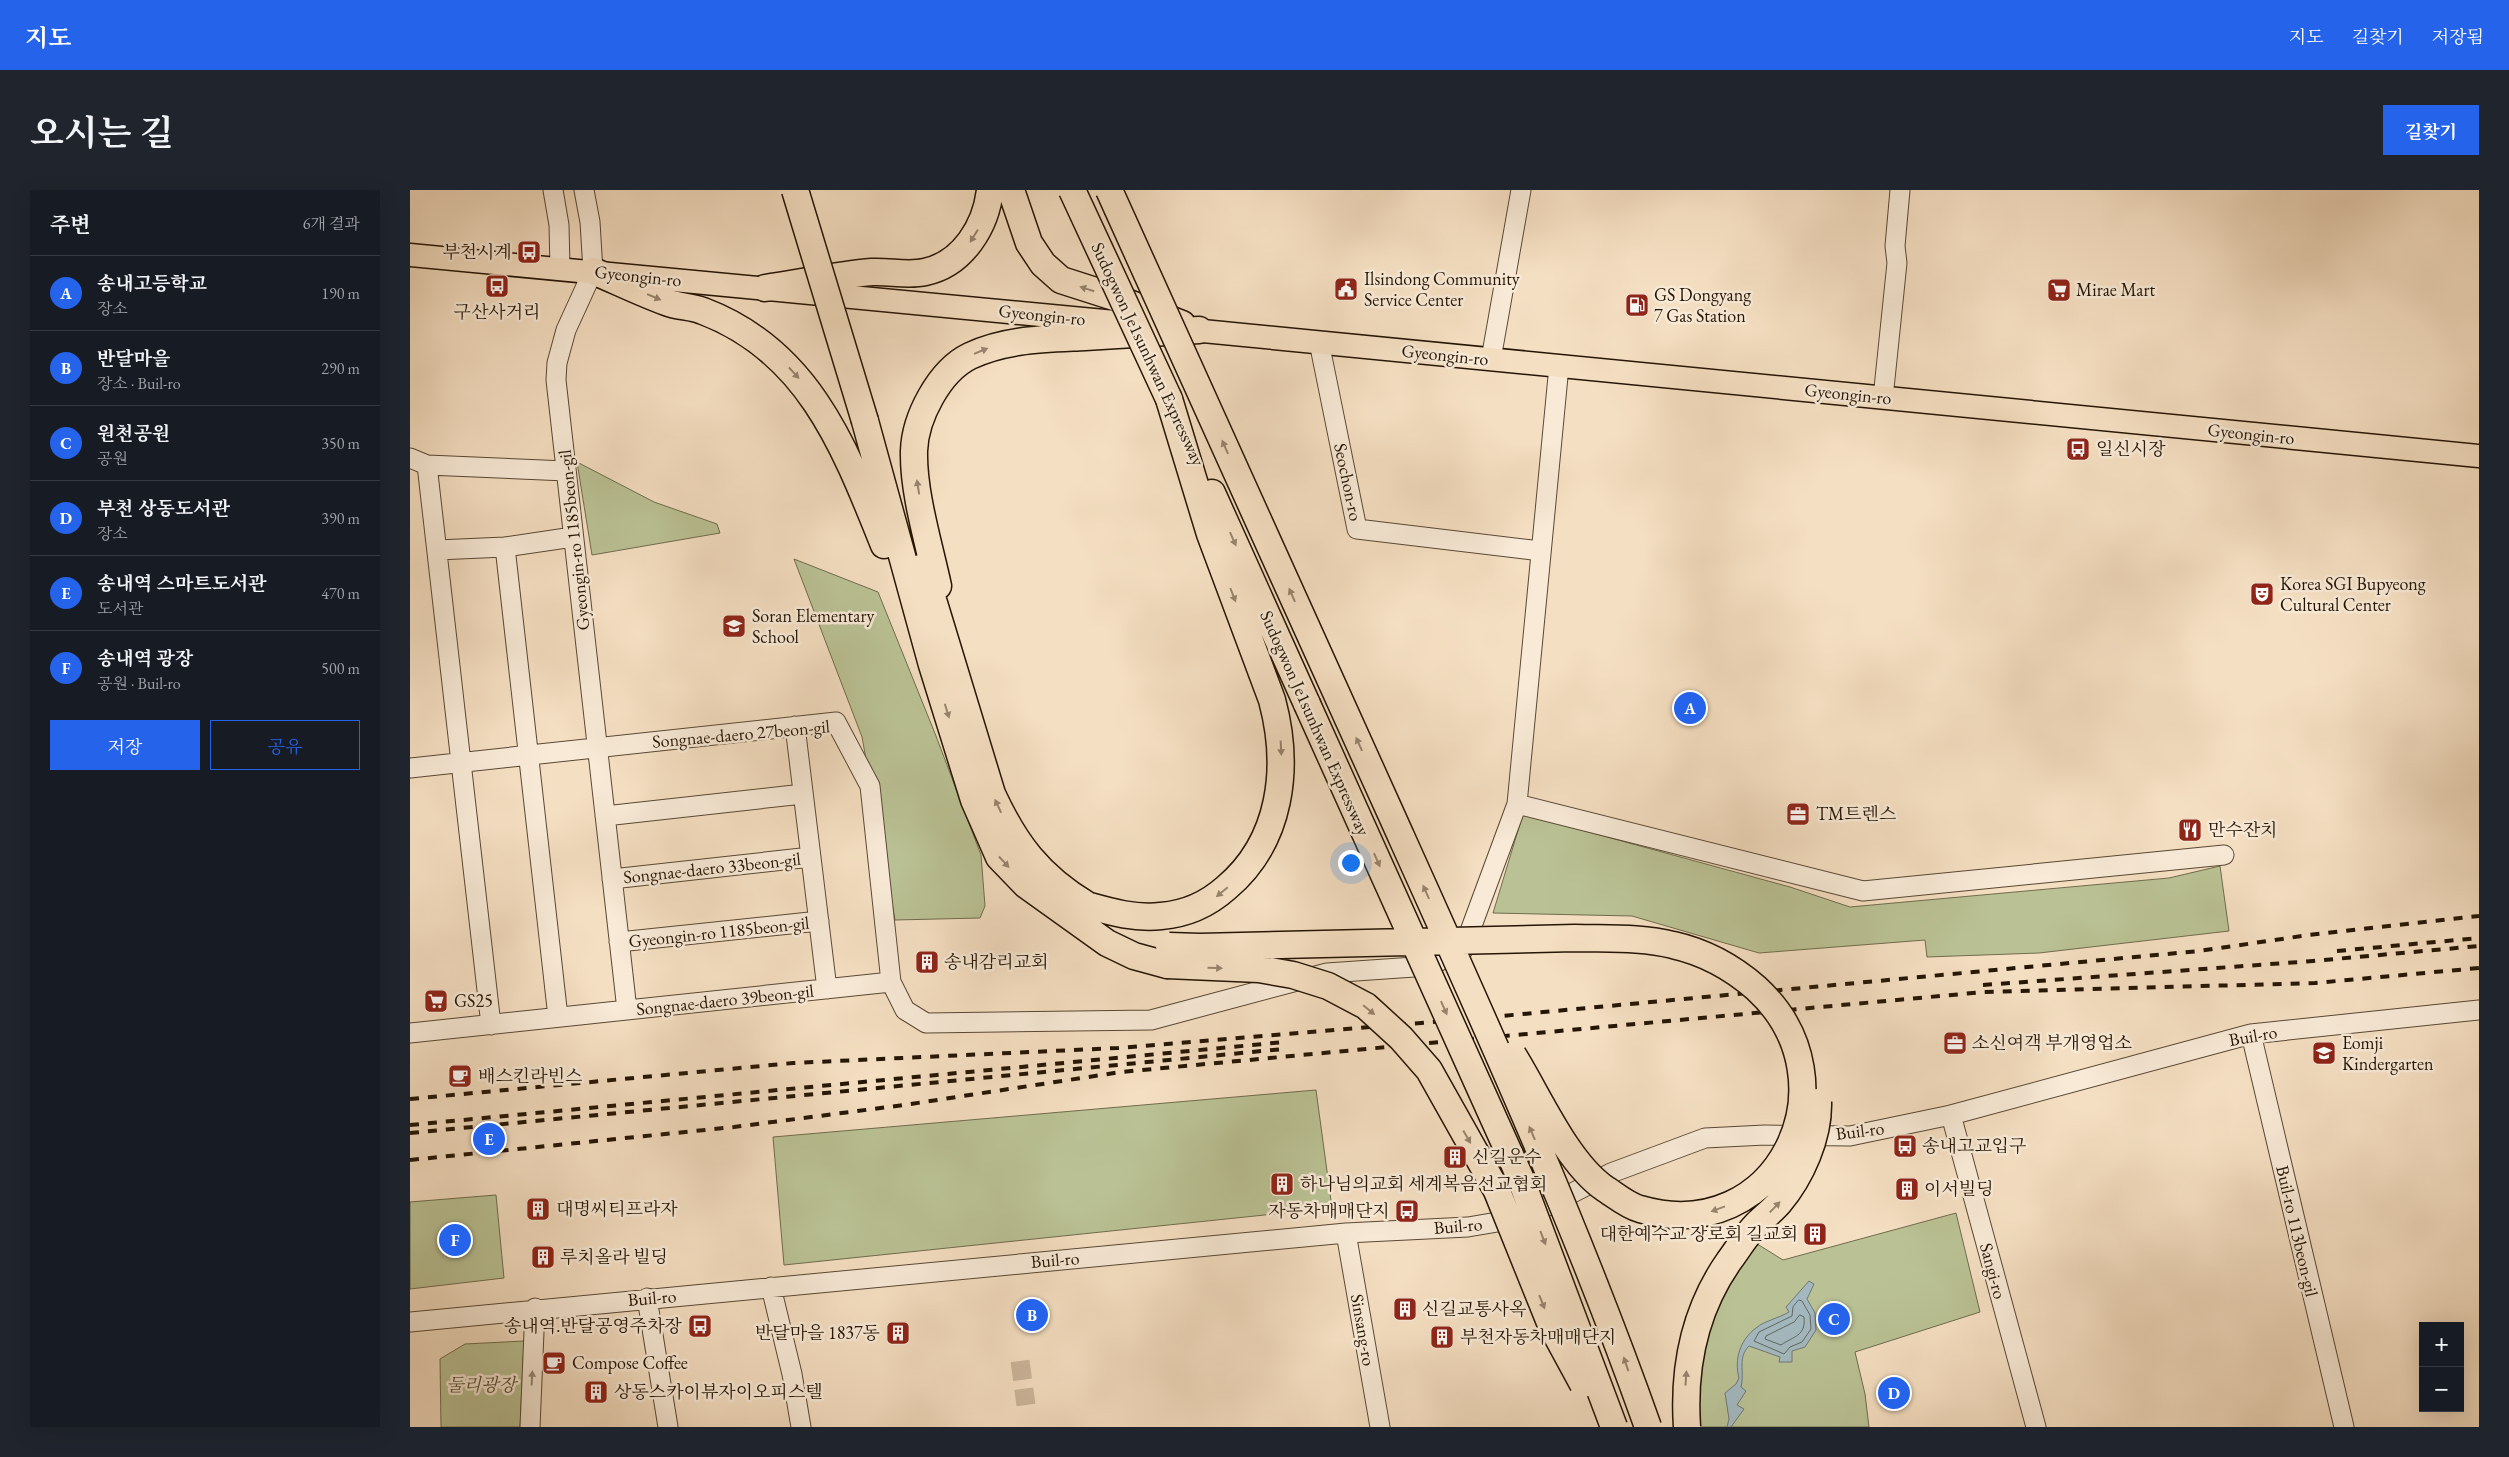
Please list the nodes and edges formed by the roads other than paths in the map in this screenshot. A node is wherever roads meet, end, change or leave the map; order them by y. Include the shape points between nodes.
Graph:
1 (553, 190) edge
2 (584, 190) edge
3 (795, 190) edge
4 (807, 190) edge
5 (990, 190) edge
6 (1011, 190) edge
7 (1072, 190) edge
8 (1109, 190) edge
9 (1521, 190) edge
10 (1900, 190) edge
11 (410, 254) edge
12 (560, 268) junction
13 (593, 271) junction
14 (765, 288) junction
15 (1199, 330) junction
16 (1319, 342) junction
17 (1492, 359) junction
18 (1559, 366) junction
19 (1883, 398) junction
20 (1169, 399) junction
21 (870, 418) junction
22 (2479, 456) edge
23 (419, 461) edge
24 (566, 471) junction
25 (573, 538) junction
26 (505, 547) junction
27 (437, 550) junction
28 (1541, 551) junction
29 (944, 668) junction
30 (795, 726) junction
31 (597, 748) junction
32 (528, 756) junction
33 (461, 763) junction
34 (410, 768) edge
35 (803, 794) junction
36 (1517, 804) junction
37 (605, 816) junction
38 (2224, 854) dead end
39 (811, 857) junction
40 (612, 879) junction
41 (819, 921) junction
42 (1167, 940) junction
43 (619, 942) junction
44 (891, 982) junction
45 (1468, 984) junction
46 (827, 989) junction
47 (627, 1010) junction
48 (2479, 1010) edge
49 (558, 1017) junction
50 (491, 1025) junction
51 (410, 1033) edge
52 (2251, 1034) junction
53 (1951, 1115) junction
54 (1346, 1233) junction
55 (771, 1287) junction
56 (647, 1298) junction
57 (535, 1308) junction
58 (410, 1322) edge
59 (530, 1427) edge
60 (668, 1427) edge
61 (801, 1427) edge
62 (1380, 1427) edge
63 (1607, 1427) edge
64 (1614, 1427) edge
65 (1648, 1427) edge
66 (1687, 1427) edge
67 (2036, 1427) edge
68 (2344, 1427) edge

1 - 12 street via 559,225
2 - 13 street
3 - 21 highway, bridge
4 - 21 highway
5 -> 14 highway via 973,240 947,263 926,272 902,275 873,272
15 -> 6 highway via 1061,280 1043,264 1029,243
7 - 20 highway, Sudogwon Je1sunhwan Expressway, bridge
45 -> 8 highway, Sudogwon Je1sunhwan Expressway, bridge
9 - 17 street
10 - 19 street via 1895,246 1897,263
11 - 12 main road, Gyeongin-ro
12 - 13 main road, Gyeongin-ro
13 - 14 main road, Gyeongin-ro
13 - 24 street, Gyeongin-ro 1185beon-gil via 566,330 557,363
13 -> 29 highway via 668,303 702,310 763,343 798,377 844,448
14 - 15 main road, Gyeongin-ro
15 - 16 main road, Gyeongin-ro
29 -> 15 highway via 914,450 919,423 942,379 967,357 995,346 1030,340
16 - 17 main road, Gyeongin-ro
16 - 28 street, Seochon-ro via 1357,529
17 - 18 main road, Gyeongin-ro
18 - 19 main road, Gyeongin-ro
18 - 28 street
19 - 22 main road, Gyeongin-ro
20 -> 42 highway via 1210,534 1272,700 1280,728 1282,762 1280,792 1260,850 1243,874 1209,901 1189,911
20 -> 64 highway, Sudogwon Je1sunhwan Expressway, bridge via 1520,1177
21 - 29 highway
23 - 24 street
23 - 27 street
24 - 25 street, Gyeongin-ro 1185beon-gil
25 - 26 street
25 - 31 street, Gyeongin-ro 1185beon-gil
26 - 27 street
26 - 32 street
27 - 33 street
28 - 36 street
29 - 42 highway via 1008,829 1040,871 1066,892 1079,912 1121,938
30 - 31 street, Songnae-daero 27beon-gil
30 - 35 street, Songnae-daero 33beon-gil
30 - 44 street, Songnae-daero 27beon-gil via 836,722 870,786
31 - 32 street, Songnae-daero 27beon-gil
31 - 37 street, Gyeongin-ro 1185beon-gil
32 - 33 street, Songnae-daero 27beon-gil
32 - 49 street
33 - 34 street, Songnae-daero 27beon-gil
33 - 50 street
35 - 37 street
35 - 39 street, Songnae-daero 33beon-gil
36 - 38 street via 1863,891
36 - 44 street via 1463,950 1430,966 1327,973 1151,1020 926,1024 905,1010
37 - 40 street, Gyeongin-ro 1185beon-gil
39 - 40 street, Songnae-daero 33beon-gil
39 - 41 street, Songnae-daero 33beon-gil
40 - 43 street, Gyeongin-ro 1185beon-gil
41 - 43 street, Gyeongin-ro 1185beon-gil
41 - 46 street, Songnae-daero 33beon-gil
42 -> 45 highway, bridge via 1200,947 1575,938 1673,944 1712,958 1744,978 1768,1000 1785,1023 1797,1048 1803,1099 1799,1122 1789,1147 1770,1175 1744,1199 1711,1212 1675,1216 1638,1209 1603,1187 1573,1156
42 -> 63 highway, bridge via 1258,969 1328,986 1366,1006 1401,1038 1429,1070 1497,1192 1551,1325
66 -> 42 highway, bridge via 1686,1378 1691,1346 1711,1293 1744,1240 1779,1204 1796,1179 1812,1144 1819,1111 1818,1077 1807,1039 1791,1009 1769,982 1745,962 1714,945 1675,932 1633,926 1187,935
43 - 47 street, Gyeongin-ro 1185beon-gil
44 - 46 street, Songnae-daero 39beon-gil
65 -> 45 highway, Sudogwon Je1sunhwan Expressway, bridge via 1617,1339
46 - 47 street, Songnae-daero 39beon-gil
47 - 49 street, Songnae-daero 39beon-gil
48 - 52 street, Buil-ro
49 - 50 street, Songnae-daero 39beon-gil
50 - 51 street, Songnae-daero 39beon-gil
52 - 53 street, Buil-ro
52 - 68 street, Buil-ro 113beon-gil
53 - 54 street, Buil-ro via 1850,1136 1765,1134 1705,1138 1612,1173 1526,1217 1468,1227
53 - 67 street, Sangi-ro
54 - 55 street, Buil-ro
54 - 62 street, Sinsang-ro
55 - 56 street, Buil-ro
55 - 61 street
56 - 57 street, Buil-ro
56 - 60 street
57 - 58 street, Buil-ro
59 -> 57 street

